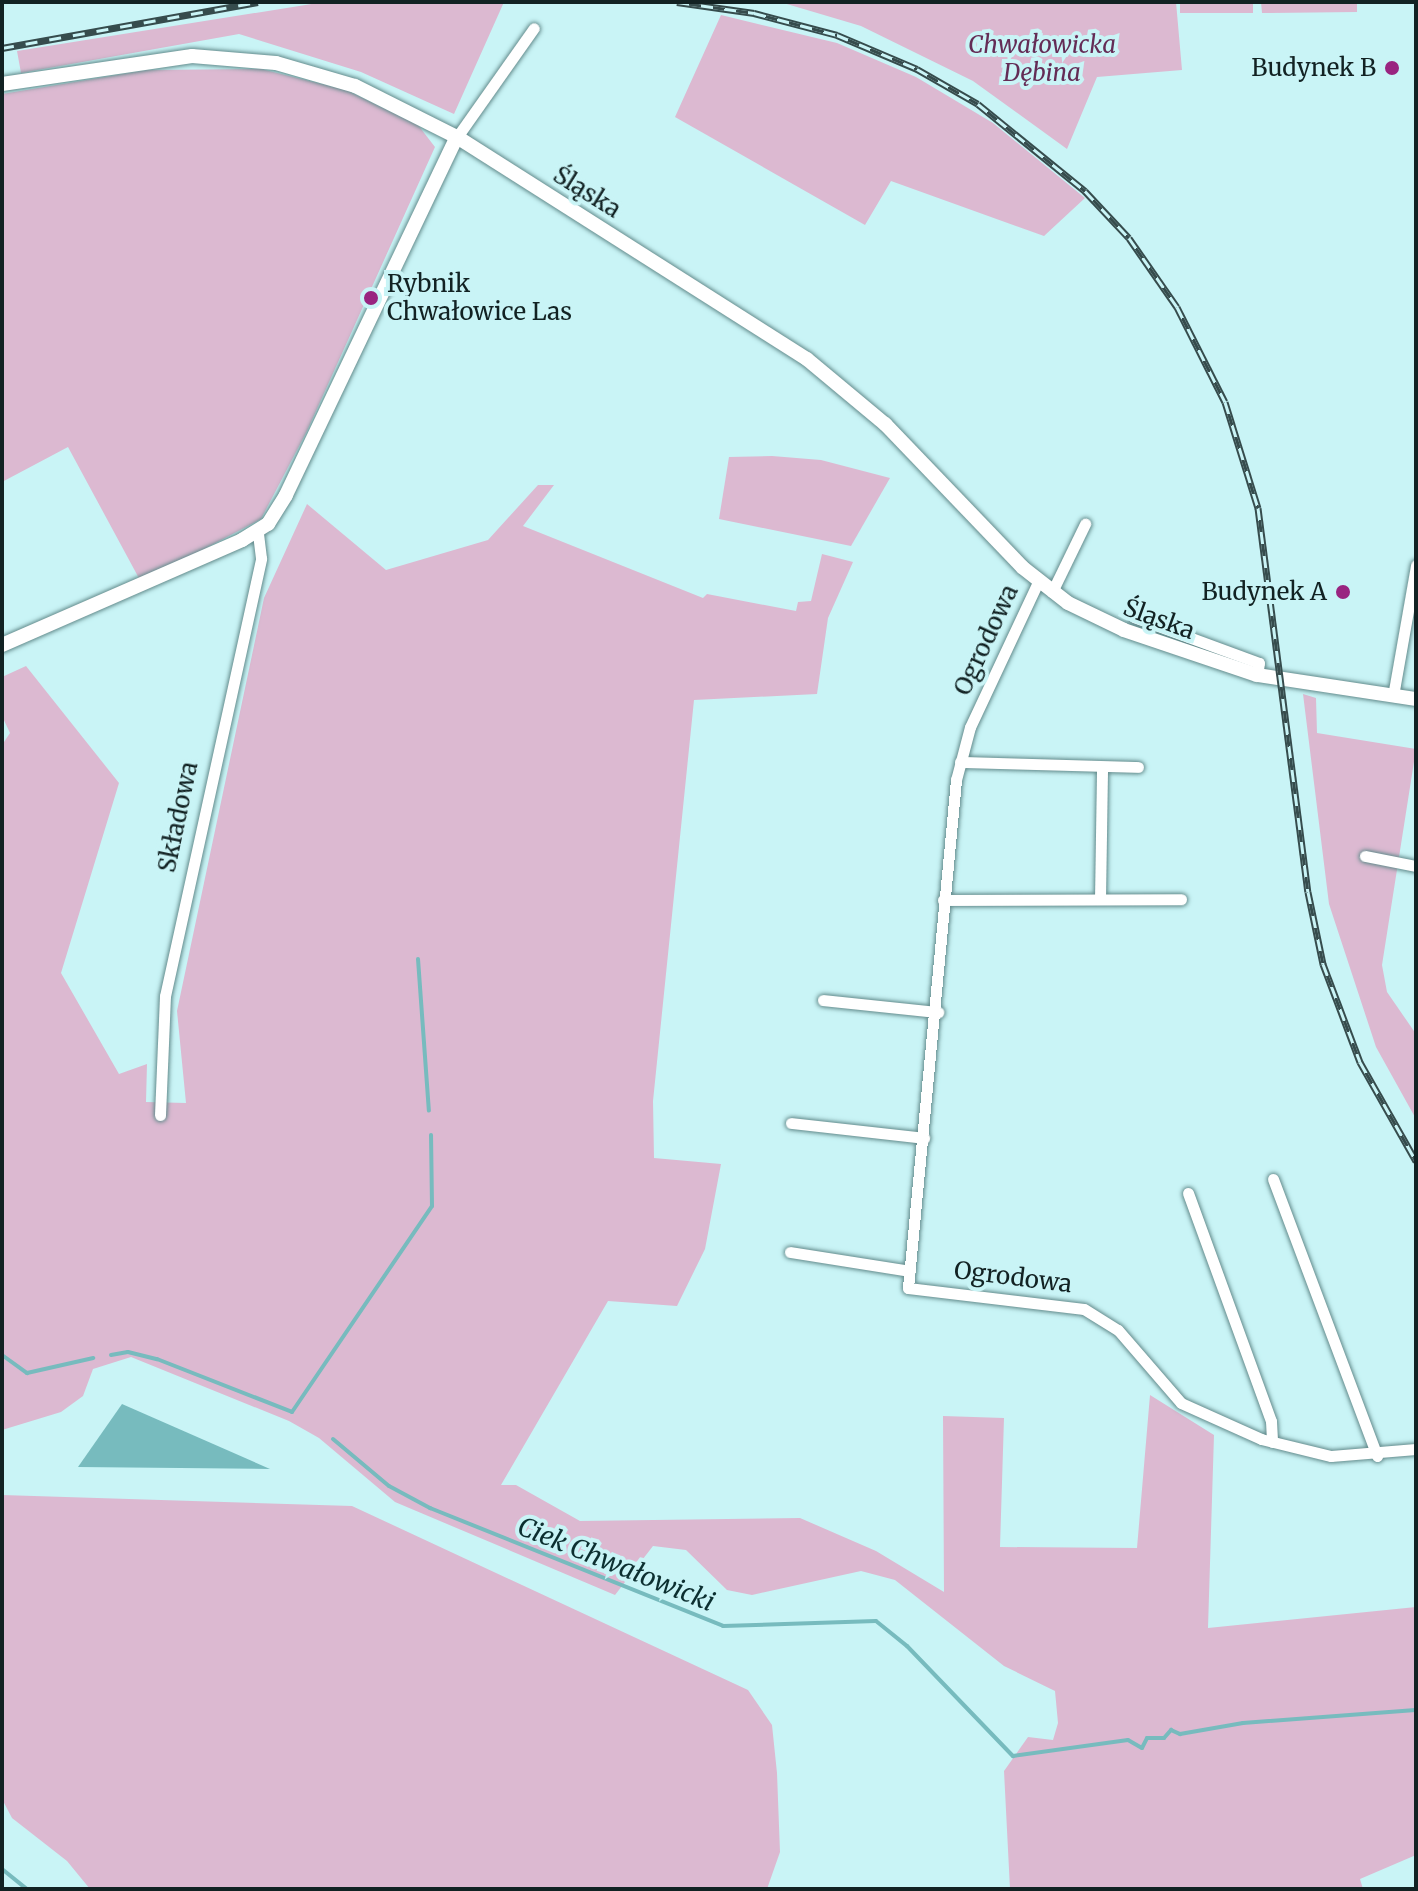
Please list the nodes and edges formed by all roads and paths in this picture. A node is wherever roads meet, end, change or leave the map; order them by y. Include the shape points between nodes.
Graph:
1 (534, 28) dead end
2 (2, 84) edge
3 (457, 137) junction
4 (1085, 524) dead end
5 (258, 532) junction
6 (1416, 565) edge
7 (1038, 582) junction
8 (1052, 592) junction
9 (1134, 617) dead end
10 (2, 645) edge
11 (1257, 675) junction
12 (1393, 696) junction
13 (1416, 699) edge
14 (960, 762) junction
15 (1102, 767) junction
16 (1138, 767) dead end
17 (1365, 856) dead end
18 (1416, 866) edge
19 (1100, 899) junction
20 (1181, 899) dead end
21 (943, 900) junction
22 (823, 1000) dead end
23 (938, 1012) junction
24 (160, 1115) dead end
25 (791, 1123) dead end
26 (924, 1138) junction
27 (1273, 1179) dead end
28 (1188, 1193) dead end
29 (790, 1252) dead end
30 (910, 1271) junction
31 (1272, 1442) junction
32 (1416, 1449) edge
33 (1377, 1456) junction

1 - 3 street
2 - 3 street, Śląska via 153,58 251,59 337,79
3 - 5 street via 286,495
3 - 7 street, Śląska via 819,368 885,424
4 - 8 street
5 - 10 street
5 - 24 street, Składowa via 261,558 165,996
6 - 12 street
7 - 8 street, Śląska
7 - 14 street, Ogrodowa via 974,717
8 - 11 street, Śląska via 1116,627
9 - 11 street, Śląska via 1259,663
11 - 12 street, Śląska
12 - 13 street, Śląska
14 - 15 street
14 - 21 street, Ogrodowa
15 - 16 street
15 - 19 street
17 - 18 street
19 - 20 street
19 - 21 street
21 - 23 street, Ogrodowa
22 - 23 street
23 - 26 street, Ogrodowa
25 - 26 street
26 - 30 street, Ogrodowa
27 - 33 street
28 - 31 street via 1271,1421
29 - 30 street
30 - 31 street, Ogrodowa via 908,1288 1055,1302 1093,1313 1118,1330 1165,1389 1189,1408
31 - 33 street, Ogrodowa via 1315,1454
32 - 33 street, Ogrodowa

